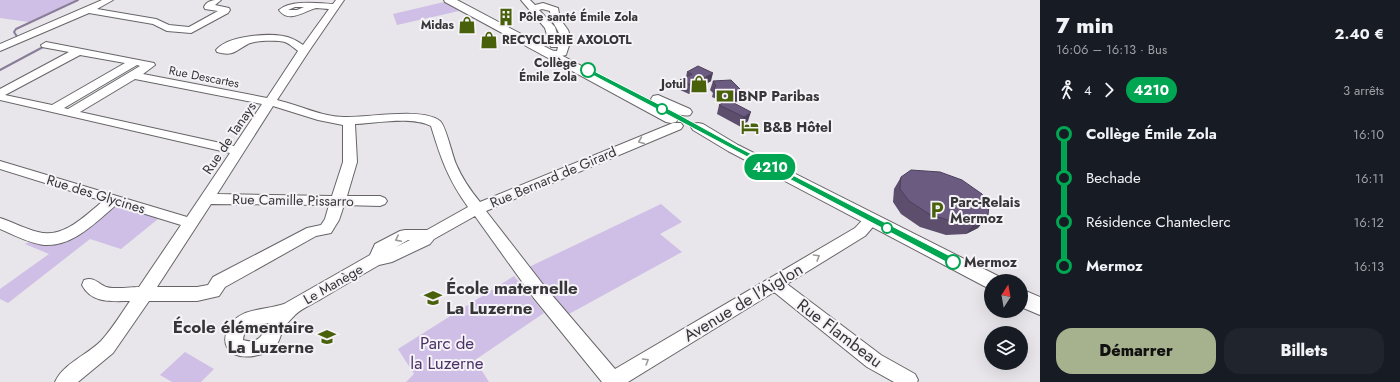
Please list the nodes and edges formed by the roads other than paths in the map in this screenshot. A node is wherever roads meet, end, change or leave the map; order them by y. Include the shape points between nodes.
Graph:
1 (109, 0) edge
2 (217, 0) edge
3 (449, 0) edge
4 (525, 0) edge
5 (337, 4) edge
6 (312, 7) dead end
7 (533, 8) junction
8 (87, 10) junction
9 (249, 39) dead end
10 (46, 45) dead end
11 (551, 45) junction
12 (0, 48) edge
13 (304, 50) junction
14 (79, 51) junction
15 (136, 70) junction
16 (0, 93) edge
17 (0, 97) edge
18 (272, 100) junction
19 (54, 109) junction
20 (685, 112) junction
21 (70, 113) junction
22 (349, 121) junction
23 (674, 122) junction
24 (698, 127) junction
25 (238, 151) junction
26 (0, 165) edge
27 (115, 199) junction
28 (206, 199) junction
29 (339, 200) junction
30 (380, 201) dead end
31 (477, 209) junction
32 (0, 223) edge
33 (191, 223) junction
34 (866, 226) junction
35 (984, 279) edge
36 (774, 283) junction
37 (90, 285) dead end
38 (145, 294) junction
39 (1028, 301) edge
40 (1040, 307) edge
41 (290, 309) dead end
42 (908, 380) dead end
43 (65, 382) edge
44 (613, 382) edge

1 - 8 street
2 - 8 street via 208,7 226,10 191,30 167,28 156,22
3 - 11 main road via 526,40 529,44
4 - 7 street
5 - 6 street
5 - 13 street, Rue de Tanays
7 - 11 street via 550,27
7 - 11 street via 543,6 556,10 554,17 567,39 563,46
8 - 12 street
9 - 13 street via 285,39
10 - 14 street, Rue Descartes
11 - 20 main road
11 - 23 main road
13 - 18 street, Rue de Tanays
14 - 15 street, Rue Descartes
14 - 16 street
15 - 18 street, Rue Descartes
15 - 19 street
15 - 21 street
17 - 19 street
18 - 22 street, Rue Descartes via 333,121
18 - 25 street, Rue de Tanays
19 - 21 street
20 - 23 main road via 675,113
20 - 24 main road via 700,118 701,124
21 - 25 street
22 - 29 street via 350,162
22 - 31 street, Rue Descartes via 418,117 429,119 436,124 460,186
23 - 24 main road via 689,129
23 -> 31 street, Rue Bernard de Girard
24 - 34 main road
25 - 28 street, Rue de Tanays
26 - 27 street, Rue des Glycines
27 - 32 street via 70,234 58,239 44,239
27 - 33 street, Rue des Glycines
28 - 29 street, Rue Camille Pissarro
28 - 33 street, Rue de Tanays
29 - 30 street, Rue Camille Pissarro
29 - 38 street via 326,229 312,232 219,282 214,291 197,294
31 - 41 street, Le Manège via 429,235 425,240 386,258 376,259
31 - 44 street, Rue Bernard de Girard via 538,292
33 - 38 street, Rue de Tanays
34 - 35 main road
36 -> 34 street, Avenue de l'Aiglon
36 - 42 street, Rue Flambeau via 874,361
44 -> 36 street, Avenue de l'Aiglon
37 - 38 street via 102,294
38 - 43 street, Rue de Tanays via 107,347
39 - 40 main road

